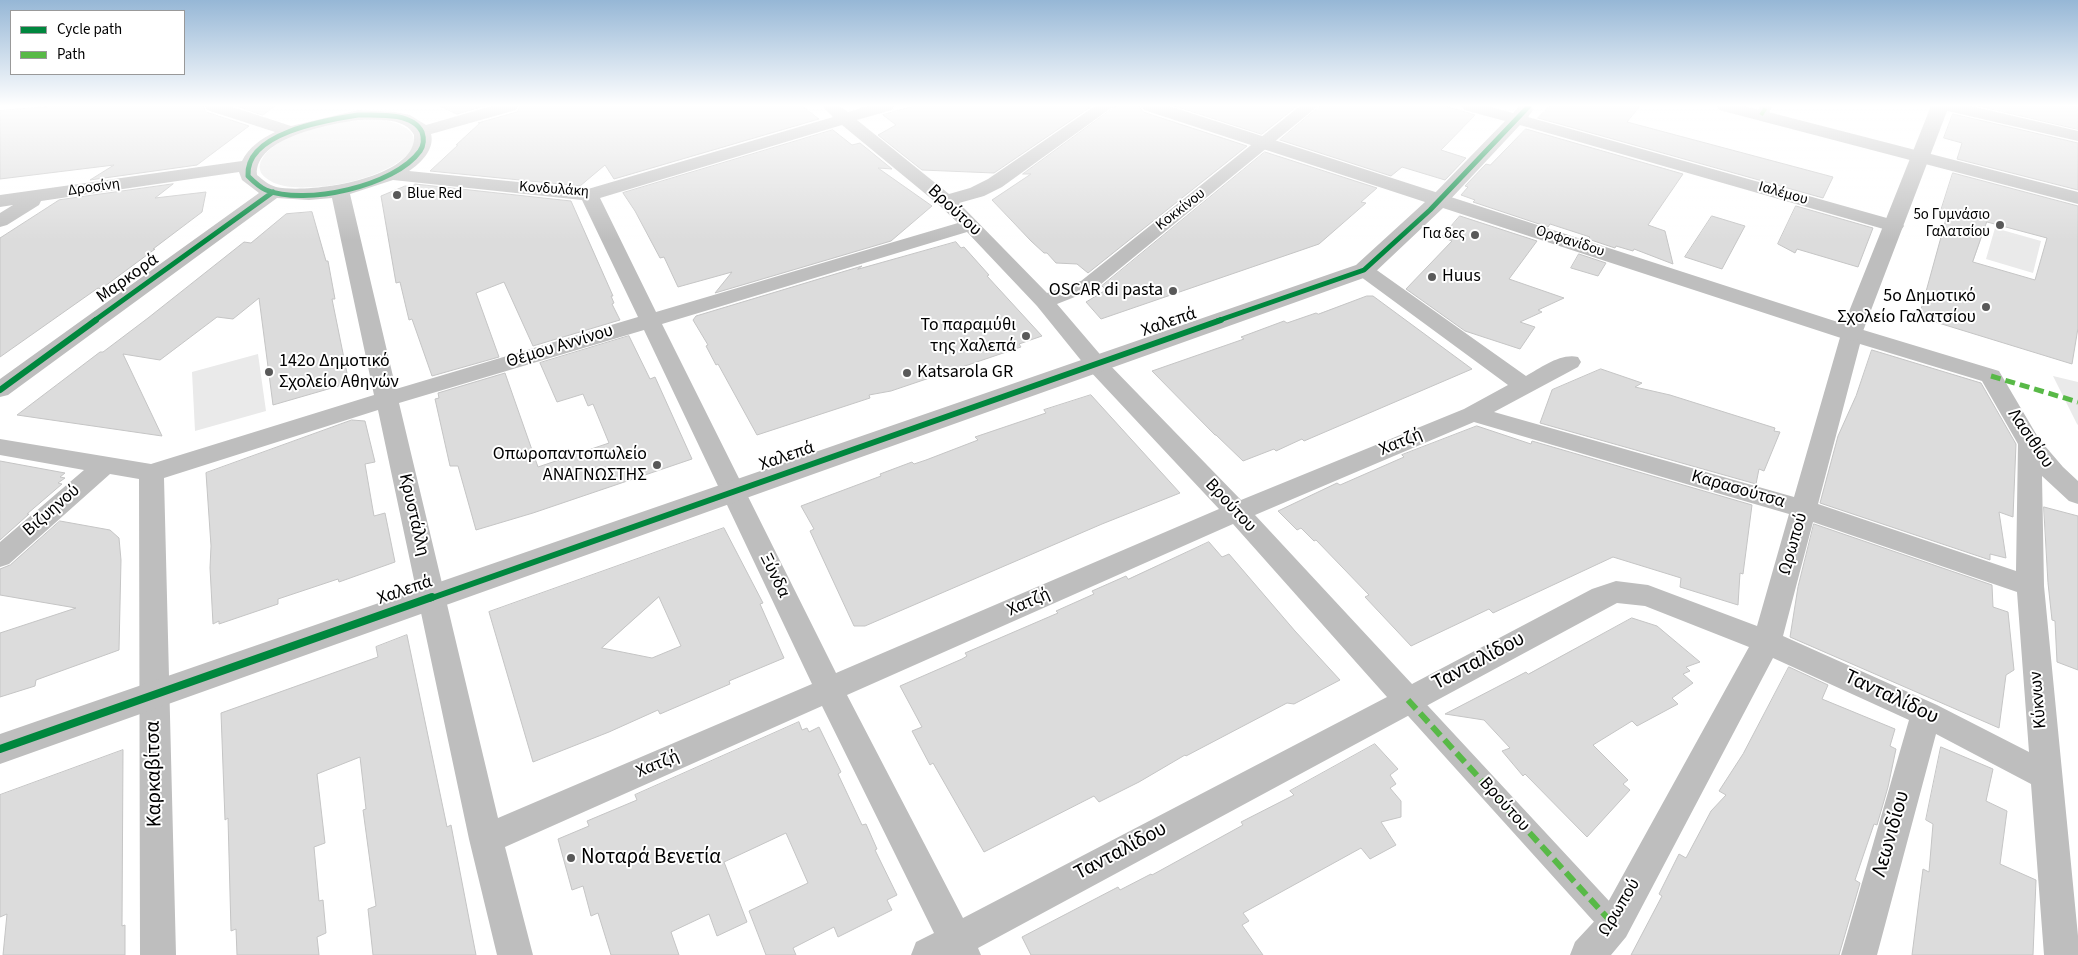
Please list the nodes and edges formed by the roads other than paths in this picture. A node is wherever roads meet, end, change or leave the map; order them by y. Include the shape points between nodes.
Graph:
1 (259, 151) edge
2 (420, 151) edge
3 (722, 151) edge
4 (884, 151) edge
5 (1042, 151) edge
6 (1258, 151) edge
7 (1286, 151) edge
8 (1486, 151) edge
9 (1628, 151) edge
10 (1895, 151) edge
11 (1923, 151) edge
12 (1920, 158) junction
13 (248, 165) junction
14 (390, 174) junction
15 (340, 191) junction
16 (273, 192) junction
17 (41, 195) junction
18 (589, 195) junction
19 (2078, 198) edge
20 (1440, 200) junction
21 (0, 201) edge
22 (946, 201) junction
23 (0, 221) edge
24 (971, 225) junction
25 (1894, 226) junction
26 (1364, 270) junction
27 (1044, 302) junction
28 (651, 320) junction
29 (1852, 334) junction
30 (1570, 362) dead end
31 (1096, 364) junction
32 (1991, 376) joint
33 (1526, 387) junction
34 (0, 390) edge
35 (387, 399) junction
36 (1472, 414) junction
37 (2030, 444) junction
38 (0, 446) edge
39 (105, 465) junction
40 (151, 473) junction
41 (733, 492) junction
42 (2078, 495) edge
43 (1804, 509) junction
44 (1236, 512) junction
45 (0, 557) edge
46 (2030, 586) junction
47 (431, 598) junction
48 (1767, 642) junction
49 (830, 691) junction
50 (154, 695) junction
51 (1408, 700) junction
52 (1926, 714) junction
53 (0, 749) edge
54 (2046, 776) junction
55 (486, 839) junction
56 (1614, 925) junction
57 (949, 950) edge
58 (158, 955) edge
59 (515, 955) edge
60 (1588, 955) edge
61 (1858, 955) edge
62 (2062, 955) edge

1 - 13 street
2 - 14 street
3 - 18 street, Κονδυλάκη
4 - 22 street, Βρούτου
5 - 22 street via 995,183
6 - 27 street, Κοκκίνου via 1088,285
7 - 20 street, Ορφανίδου
8 - 20 street, Χαλεπά
9 - 25 street, Ιαλέμου
10 - 12 street
11 - 12 street, Ωρωπού
12 - 19 street
12 - 25 street, Ωρωπού
13 - 16 street via 248,176 257,186
13 - 17 street, Δροσίνη
14 - 15 street
14 - 18 street, Κονδυλάκη
15 - 16 street via 293,195
15 - 35 street, Κρυστάλλη
16 - 34 street, Μαρκορά
17 - 21 street, Δροσίνη
17 - 23 street
18 - 28 street, Ξύνδα
20 - 26 street, Χαλεπά
20 - 29 street, Ορφανίδου
22 - 24 street, Βρούτου
24 - 27 street, Βρούτου
24 - 28 street, Θέμου Αννίνου
25 - 29 street, Ωρωπού
26 - 31 street, Χαλεπά
26 - 33 street
27 - 31 street, Βρούτου
28 - 35 street, Θέμου Αννίνου
28 - 41 street, Ξύνδα
29 - 32 street, Ορφανίδου
29 - 43 street, Ωρωπού
30 - 33 street, Χατζή
31 - 41 street, Χαλεπά
31 - 44 street, Βρούτου
32 - 37 street, Λασιθίου
33 - 36 street, Χατζή
35 - 40 street, Θέμου Αννίνου
35 - 47 street, Κρυστάλλη
36 - 43 street, Καρασούτσα
36 - 44 street, Χατζή
37 - 42 street, Λασιθίου
37 - 46 street, Κύκνων
38 - 39 street, Βιζυηνού
39 - 40 street, Βιζυηνού
39 - 45 street, Βιζυηνού
40 - 50 street, Καρκαβίτσα
41 - 47 street, Χαλεπά
41 - 49 street, Ξύνδα
43 - 46 street, Καρασούτσα
43 - 48 street, Ωρωπού
44 - 49 street, Χατζή
44 - 51 street, Βρούτου
46 - 54 street, Κύκνων
47 - 50 street, Χαλεπά
47 - 55 street, Κρυστάλλη
48 - 51 street, Τανταλίδου via 1648,596 1616,592
48 - 52 street, Τανταλίδου
48 - 56 street, Ωρωπού
49 - 55 street, Χατζή
49 - 57 street, Ξύνδα
50 - 53 street, Χαλεπά
50 - 58 street, Καρκαβίτσα
51 - 56 street, Βρούτου
51 - 57 street, Τανταλίδου
52 - 54 street, Τανταλίδου
52 - 61 street, Λεωνιδίου
54 - 62 street, Κύκνων
55 - 59 street, Κρυστάλλη
56 - 60 street, Ωρωπού

